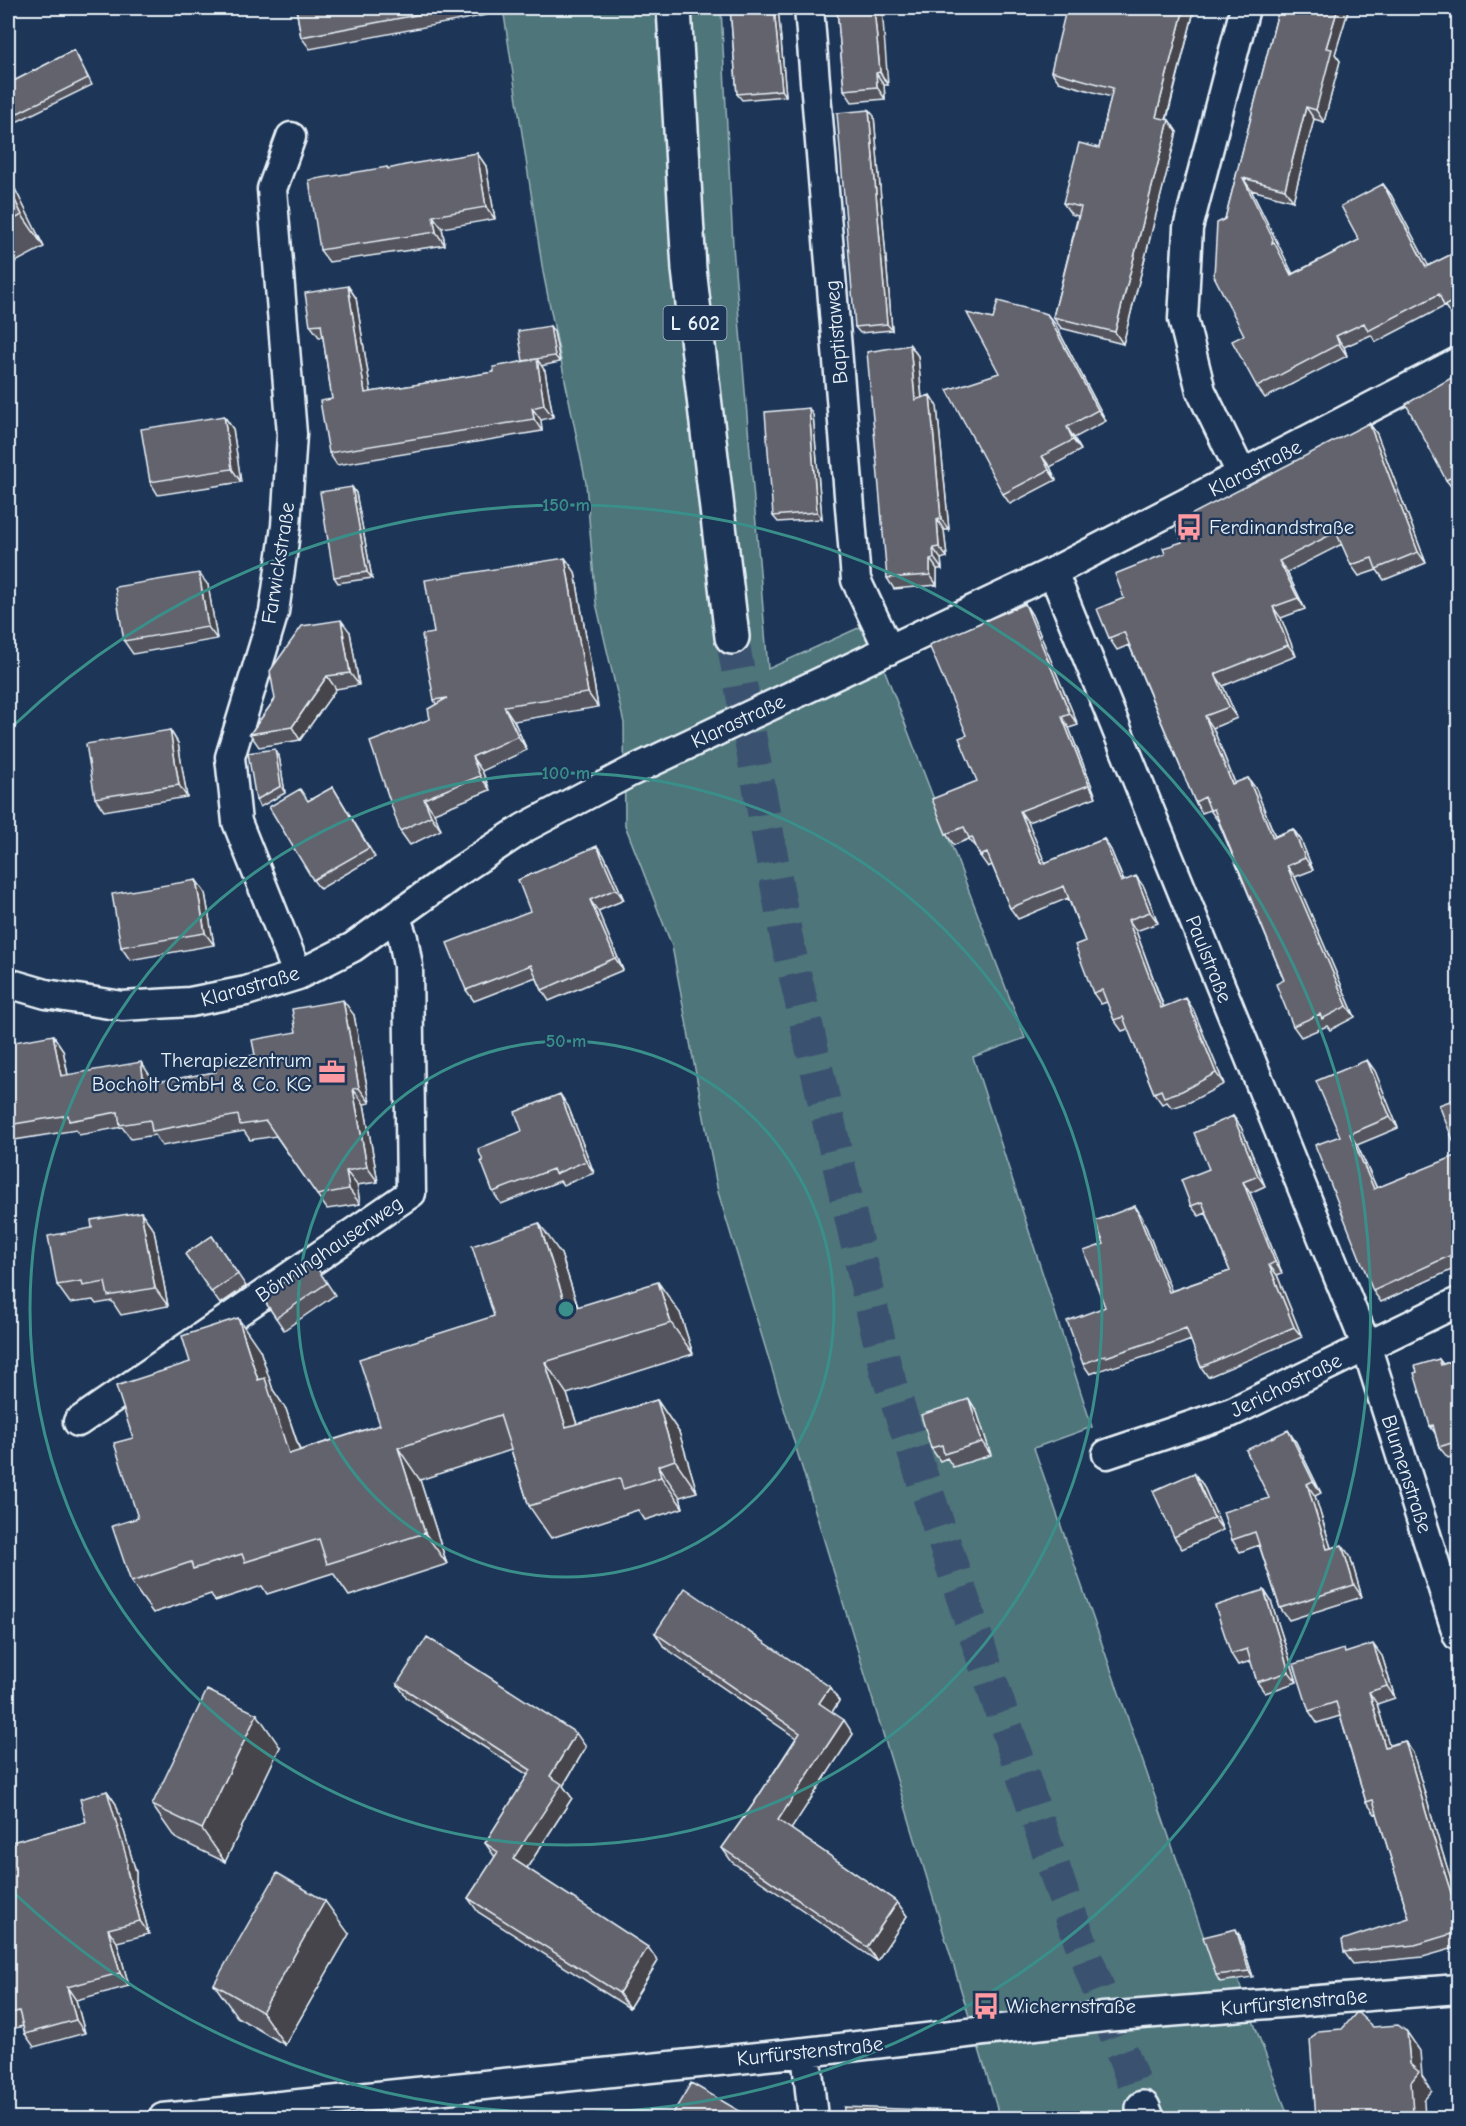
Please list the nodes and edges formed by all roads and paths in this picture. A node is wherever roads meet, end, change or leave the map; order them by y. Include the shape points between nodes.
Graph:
1 (674, 8) edge
2 (808, 8) edge
3 (1245, 8) edge
4 (291, 137) dead end
5 (1458, 362) edge
6 (1242, 475) junction
7 (1053, 572) junction
8 (732, 637) tunnel mouth
9 (890, 650) junction
10 (396, 918) junction
11 (298, 975) junction
12 (8, 983) edge
13 (1458, 1302) edge
14 (1366, 1345) junction
15 (78, 1422) dead end
16 (1107, 1454) dead end
17 (1458, 1636) edge
18 (1458, 1989) edge
19 (806, 2052) junction
20 (162, 2118) edge
21 (813, 2118) edge

1 - 8 main road, L 602 via 689,269
2 - 9 street, Baptistaweg via 856,580
3 - 6 street via 1188,228 1183,319 1201,391
4 - 11 street, Farwickstraße via 272,189 292,434 286,526 274,612 230,757 237,822
5 - 6 street, Klarastraße
6 - 7 street, Klarastraße
7 - 9 street, Klarastraße
7 - 14 street, Paulstraße
9 - 10 street, Klarastraße via 630,772 524,828
10 - 11 street, Klarastraße
10 - 15 street, Bönninghausenweg via 408,966 411,1193
11 - 12 street, Klarastraße via 190,1002 122,1006 46,994
13 - 14 street, Jerichostraße
14 - 16 street, Jerichostraße via 1232,1412
14 - 17 street, Blumenstraße
18 - 19 street, Kurfürstenstraße via 1104,2017
19 - 20 street, Kurfürstenstraße
19 - 21 street

